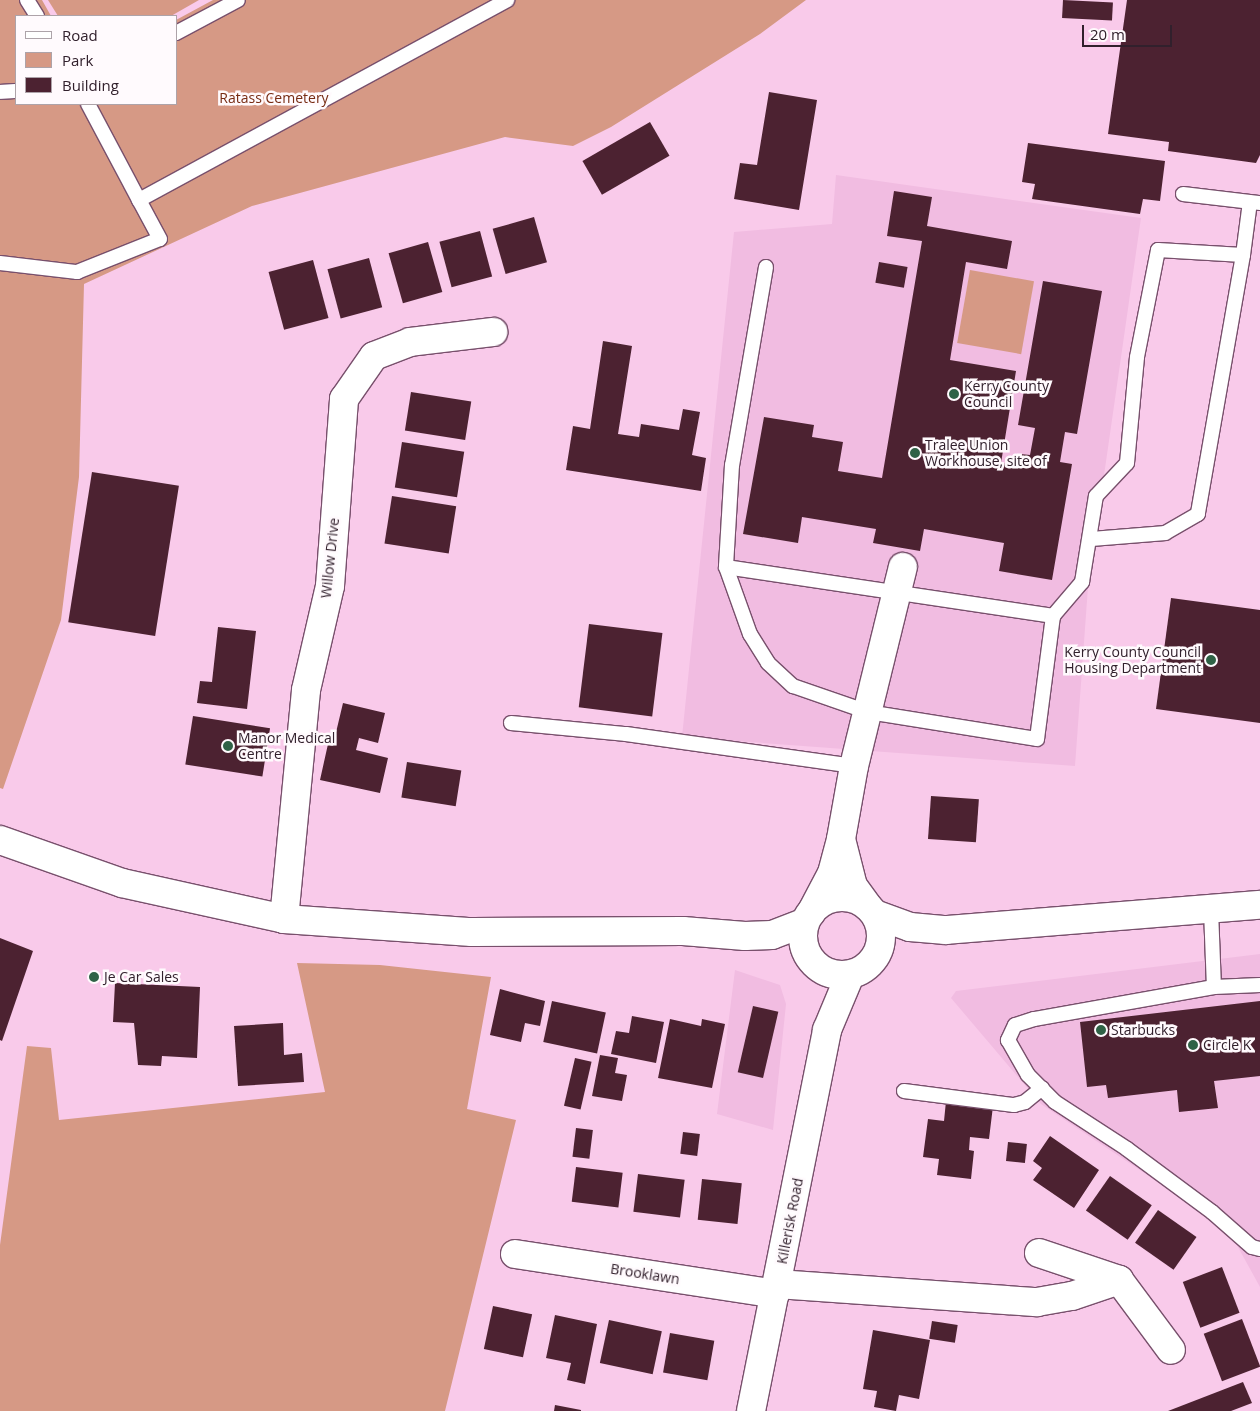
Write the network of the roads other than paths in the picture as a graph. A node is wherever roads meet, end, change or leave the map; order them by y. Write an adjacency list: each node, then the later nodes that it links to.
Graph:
1 (27, 0): 4 (lane)
2 (238, 0): 5 (lane)
3 (507, 0): 10 (lane)
4 (36, 15)
5 (178, 32)
6 (15, 91): 7 (lane)
7 (0, 92)
8 (89, 105): 10 (lane)
9 (1183, 194): 11 (lane)
10 (139, 200): 13 (lane)
11 (1255, 202): 12 (lane)
12 (1244, 256): 16 (lane); 16 (lane)
13 (0, 263)
14 (766, 267): 17 (lane)
15 (493, 332): 30 (main road, Willow Drive)
16 (1092, 539): 20 (lane)
17 (726, 567): 19 (lane); 21 (lane)
18 (903, 567): 19 (main road)
19 (897, 593): 20 (lane); 21 (main road)
20 (1054, 616): 21 (lane)
21 (868, 712): 23 (main road)
22 (511, 723): 23 (lane)
23 (854, 766): 24 (main road)
24 (841, 839): 28 (main road); 29 (main road)
25 (0, 840): 30 (main road)
26 (1260, 905): 27 (main road)
27 (1211, 910): 31 (main road); 37 (lane)
28 (872, 911): 29 (main road); 31 (main road); 33 (main road)
29 (807, 918): 32 (main road); 34 (main road)
30 (284, 919): 32 (main road)
31 (946, 930): 33 (main road)
32 (745, 936): 34 (main road)
33 (877, 954): 35 (main road)
34 (814, 962): 35 (main road); 38 (main road, Killerisk Road)
35 (850, 975): 38 (main road, Killerisk Road)
36 (1260, 985): 37 (lane)
37 (1214, 987): 39 (lane)
38 (827, 1030): 45 (main road, Killerisk Road)
39 (1042, 1088): 40 (lane); 41 (lane)
40 (904, 1091)
41 (1260, 1249)
42 (1039, 1253): 44 (main road)
43 (515, 1254): 45 (main road, Brooklawn)
44 (1119, 1280): 45 (main road, Brooklawn); 46 (main road)
45 (776, 1289): 47 (main road, Killerisk Road)
46 (1171, 1350)
47 (751, 1411)

